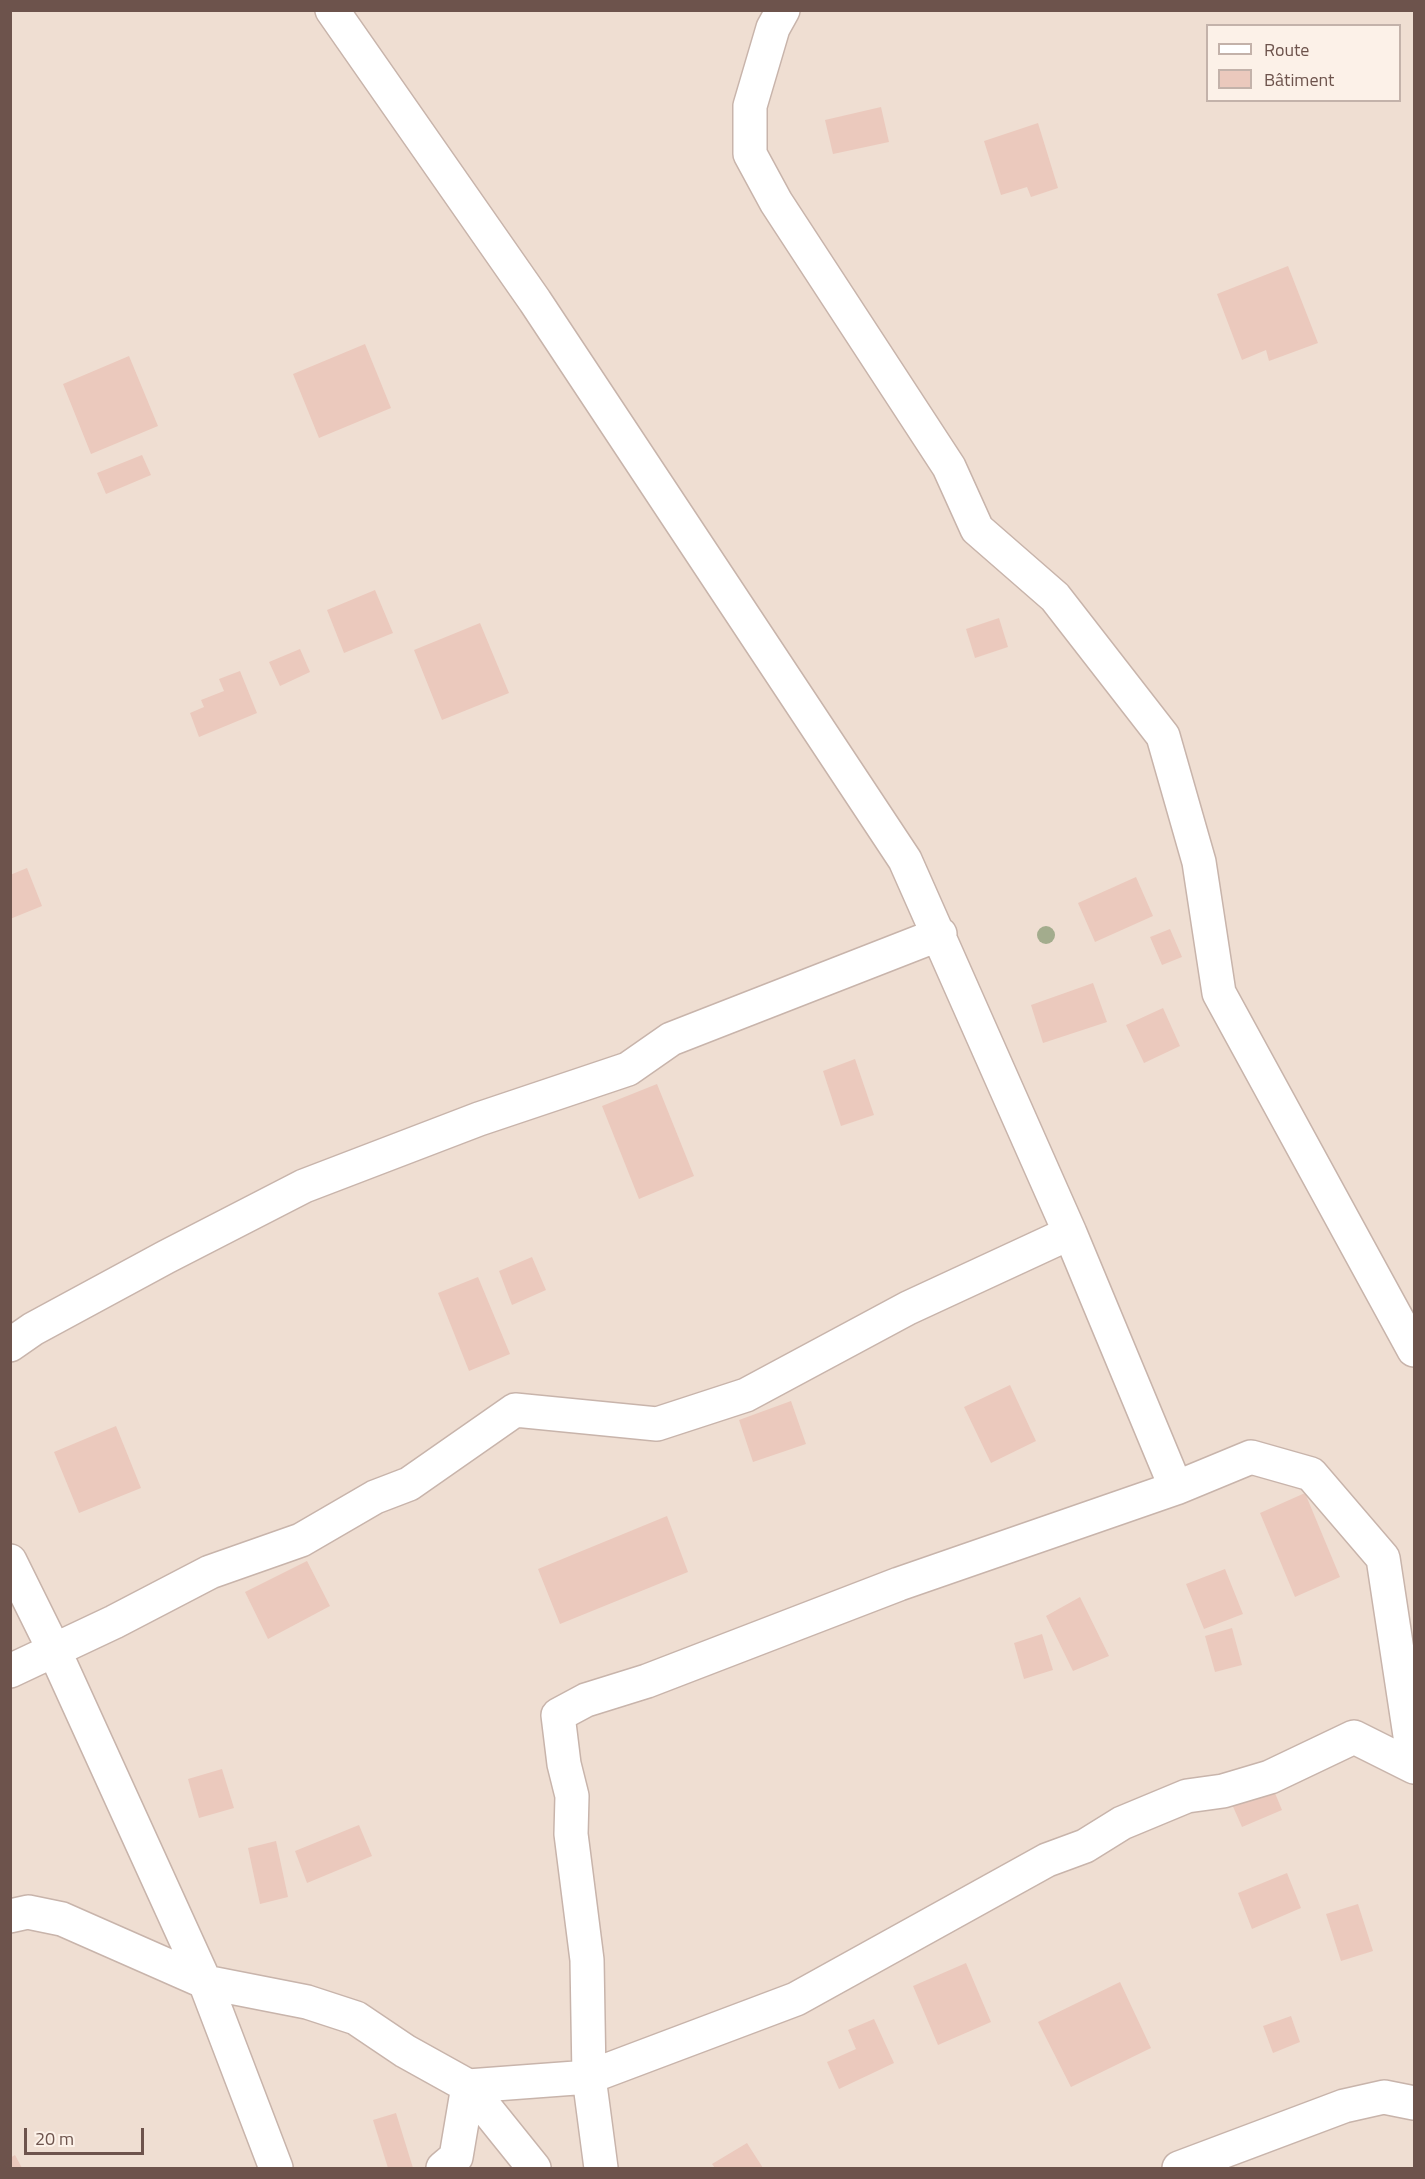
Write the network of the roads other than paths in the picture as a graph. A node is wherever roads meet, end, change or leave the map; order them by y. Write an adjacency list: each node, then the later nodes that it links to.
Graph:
1 (333, 10): 3 (street)
2 (783, 10): 6 (street)
3 (940, 934): 4 (street); 5 (street)
4 (1070, 1233): 7 (street); 9 (street)
5 (10, 1345)
6 (1414, 1350)
7 (1176, 1488): 11 (street); 15 (street)
8 (10, 1561): 9 (street)
9 (54, 1650): 10 (street); 14 (street)
10 (10, 1671)
11 (1414, 1762)
12 (1414, 1767): 15 (street)
13 (10, 1916): 14 (street)
14 (205, 1982): 16 (street); 18 (street)
15 (589, 2077): 16 (street); 21 (street)
16 (468, 2086): 19 (street); 20 (street)
17 (1414, 2103): 22 (street)
18 (276, 2169)
19 (443, 2169)
20 (534, 2169)
21 (601, 2169)
22 (1179, 2169)

